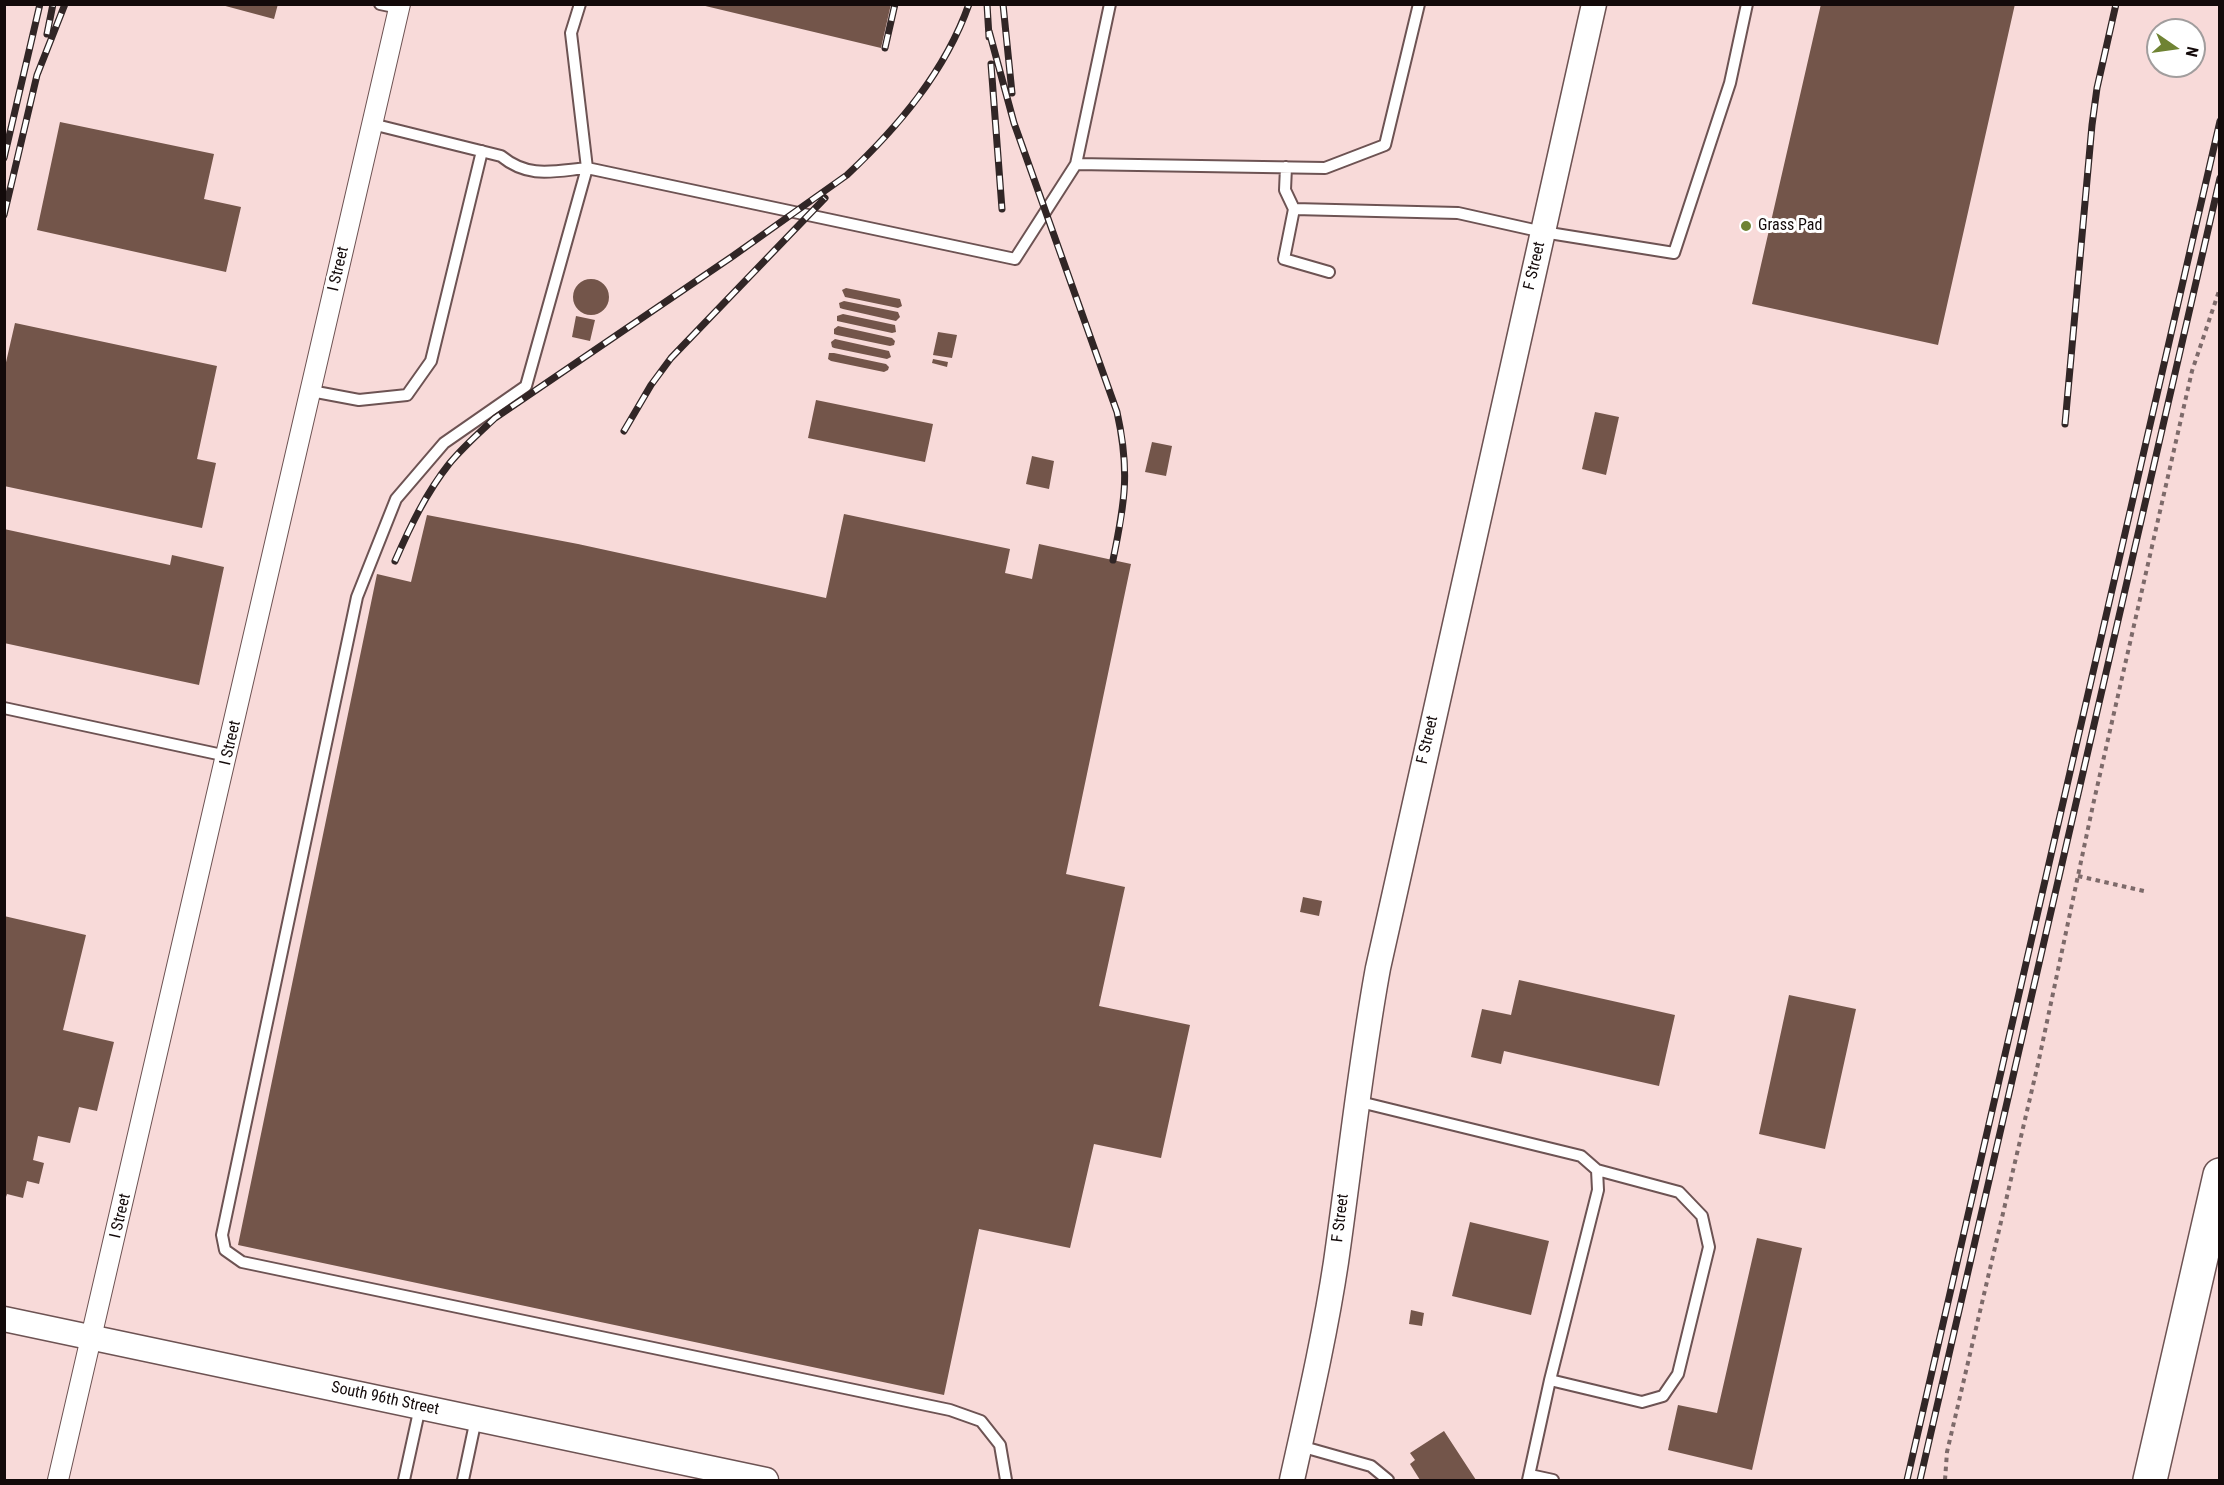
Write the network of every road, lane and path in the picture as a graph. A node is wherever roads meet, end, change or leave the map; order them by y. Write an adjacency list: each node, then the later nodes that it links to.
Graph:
1 (571, 4): 8 (lane)
2 (580, 4): 8 (lane)
3 (1110, 4): 11 (lane)
4 (1419, 4): 12 (lane)
5 (1594, 4): 15 (street, F Street)
6 (1747, 4): 15 (lane)
7 (393, 6): 9 (street, I Street)
8 (571, 33): 13 (lane)
9 (372, 124): 10 (lane); 18 (street, I Street)
10 (482, 152): 13 (lane); 18 (lane)
11 (1076, 164): 12 (lane); 13 (lane)
12 (1286, 167): 14 (lane)
13 (587, 168): 37 (lane)
14 (1294, 209): 15 (lane); 16 (lane)
15 (1543, 232): 23 (street, F Street)
16 (1329, 272)
17 (2220, 288): 21 (path)
18 (311, 391): 20 (street, I Street)
19 (4, 708): 20 (lane)
20 (227, 756): 27 (street, I Street)
21 (2078, 876): 22 (path); 41 (path)
22 (2144, 891)
23 (1356, 1101): 24 (lane); 31 (street, F Street)
24 (1597, 1170): 28 (lane); 28 (lane)
25 (2220, 1175): 42 (highway)
26 (4, 1319): 27 (street, South 96th Street)
27 (93, 1337): 29 (street, South 96th Street); 33 (street, I Street)
28 (1551, 1380): 32 (lane)
29 (420, 1407): 30 (street, South 96th Street); 34 (lane)
30 (476, 1419): 35 (lane); 36 (street, South 96th Street)
31 (1299, 1446): 38 (street, F Street); 39 (lane)
32 (1529, 1478): 40 (lane)
33 (58, 1480)
34 (404, 1480)
35 (463, 1480)
36 (766, 1480)
37 (1006, 1480)
38 (1292, 1480)
39 (1388, 1480)
40 (1553, 1480)
41 (1945, 1480)
42 (2150, 1480)

